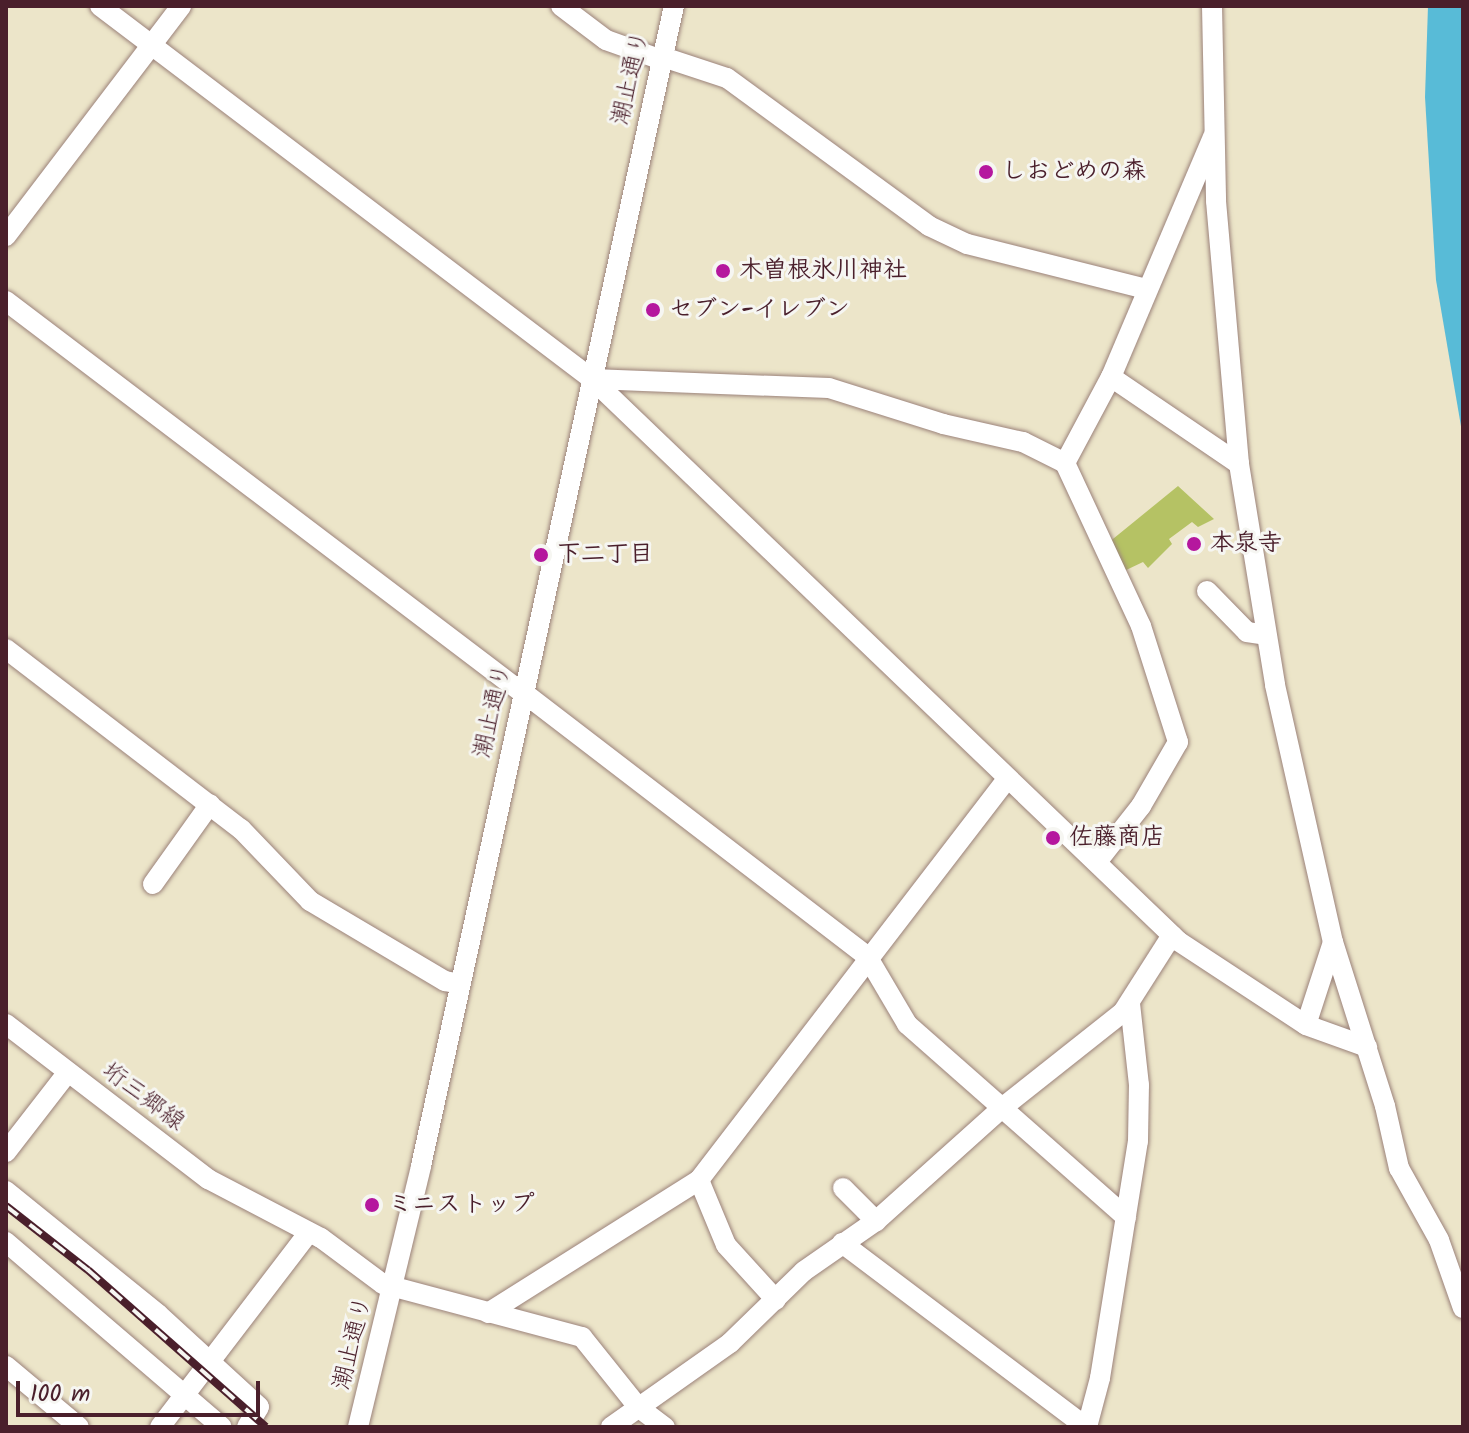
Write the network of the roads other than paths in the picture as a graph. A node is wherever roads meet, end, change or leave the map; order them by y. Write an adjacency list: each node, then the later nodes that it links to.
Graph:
1 (100, 6): 6 (street)
2 (181, 6): 6 (street)
3 (561, 6): 7 (street)
4 (674, 6): 7 (street, 潮止通り)
5 (1212, 6): 8 (street)
6 (151, 45): 9 (street); 13 (street)
7 (662, 58): 10 (street); 13 (street, 潮止通り)
8 (1214, 134): 10 (street); 15 (street)
9 (6, 236)
10 (1146, 289): 12 (street)
11 (6, 301): 19 (street)
12 (1111, 377): 14 (street); 15 (street)
13 (592, 379): 14 (street); 19 (street, 潮止通り); 20 (street)
14 (1065, 463): 22 (street)
15 (1239, 464): 17 (street)
16 (1207, 591): 17 (street)
17 (1266, 635): 25 (street)
18 (6, 649): 21 (street)
19 (524, 694): 26 (street); 27 (street, 潮止通り)
20 (1007, 779): 22 (street); 26 (street)
21 (210, 804): 23 (street); 27 (street)
22 (1097, 862): 24 (street)
23 (153, 884)
24 (1172, 935): 28 (street); 30 (street)
25 (1333, 942): 30 (street); 31 (street)
26 (867, 956): 33 (street); 35 (street)
27 (460, 984): 43 (street, 潮止通り)
28 (1130, 1004): 33 (street); 38 (street)
29 (6, 1024): 32 (street, 垳三郷線)
30 (1306, 1025): 31 (street)
31 (1367, 1047): 45 (street)
32 (68, 1072): 34 (street); 40 (street, 垳三郷線)
33 (1002, 1108): 38 (street); 39 (street)
34 (6, 1152)
35 (699, 1180): 44 (street); 46 (street)
36 (843, 1188): 39 (street)
37 (6, 1191): 47 (street)
38 (1126, 1217): 58 (street)
39 (876, 1221): 42 (street)
40 (309, 1232): 43 (street, 垳三郷線); 47 (street)
41 (6, 1242): 49 (street)
42 (842, 1243): 44 (street); 58 (street)
43 (394, 1288): 46 (street, 垳三郷線); 55 (street, 潮止通り)
44 (776, 1300): 50 (street)
45 (1463, 1308)
46 (488, 1313): 50 (street, 垳三郷線)
47 (210, 1363): 49 (street); 54 (street)
48 (6, 1366): 51 (street)
49 (184, 1392): 52 (street); 53 (street)
50 (638, 1407): 56 (street); 57 (street, 垳三郷線)
51 (79, 1427)
52 (160, 1427)
53 (222, 1427)
54 (247, 1427)
55 (358, 1427)
56 (611, 1427)
57 (665, 1427)
58 (1086, 1427)

